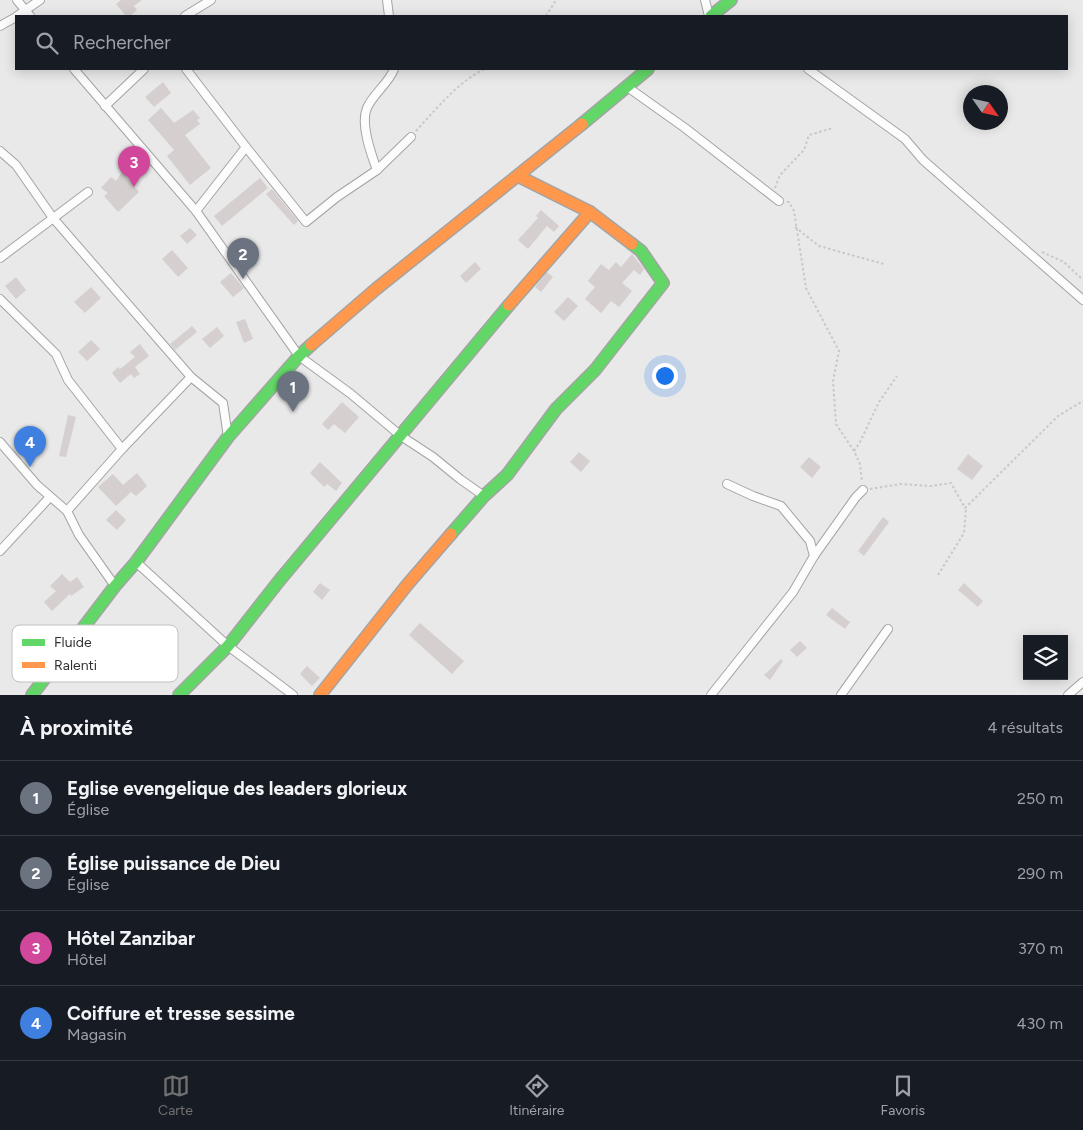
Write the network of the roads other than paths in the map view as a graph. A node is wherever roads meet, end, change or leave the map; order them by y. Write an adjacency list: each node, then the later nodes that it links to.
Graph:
1 (17, 0): 7 (street)
2 (40, 0): 7 (street)
3 (210, 0): 8 (street)
4 (387, 0): 9 (street)
5 (705, 0): 10 (street)
6 (731, 0): 10 (street)
7 (28, 14)
8 (187, 15)
9 (388, 15)
10 (714, 15)
11 (15, 17): 12 (street)
12 (0, 26)
13 (75, 70): 20 (street)
14 (143, 70): 20 (street)
15 (187, 70): 22 (street)
16 (393, 70): 24 (street)
17 (647, 70): 19 (street)
18 (809, 70): 33 (street)
19 (626, 86): 25 (street); 27 (street)
20 (105, 106): 28 (street)
21 (411, 137): 24 (street)
22 (246, 147): 24 (street); 28 (street)
23 (0, 151): 30 (street)
24 (377, 170)
25 (518, 176): 29 (street); 34 (street)
26 (88, 192): 30 (street)
27 (779, 201)
28 (196, 211): 34 (street)
29 (590, 212): 36 (street); 42 (street)
30 (53, 218): 31 (street); 35 (street)
31 (0, 258)
32 (0, 299): 39 (street)
33 (1083, 300)
34 (299, 356): 36 (street); 37 (street)
35 (191, 377): 37 (street); 39 (street)
36 (401, 436): 42 (street); 51 (street)
37 (228, 437): 47 (street)
38 (0, 442): 43 (street)
39 (122, 449): 44 (street)
40 (727, 484): 46 (street)
41 (863, 490): 46 (street)
42 (484, 496): 57 (street)
43 (50, 497): 44 (street); 45 (street)
44 (67, 511): 48 (street)
45 (0, 551)
46 (814, 556): 58 (street)
47 (136, 562): 48 (street); 51 (street)
48 (115, 586): 49 (street)
49 (85, 625)
50 (888, 629): 59 (street)
51 (228, 646): 55 (street); 56 (street)
52 (42, 682): 54 (street)
53 (1083, 682): 60 (street)
54 (32, 695)
55 (179, 695)
56 (293, 695)
57 (320, 695)
58 (711, 695)
59 (841, 695)
60 (1068, 695)

